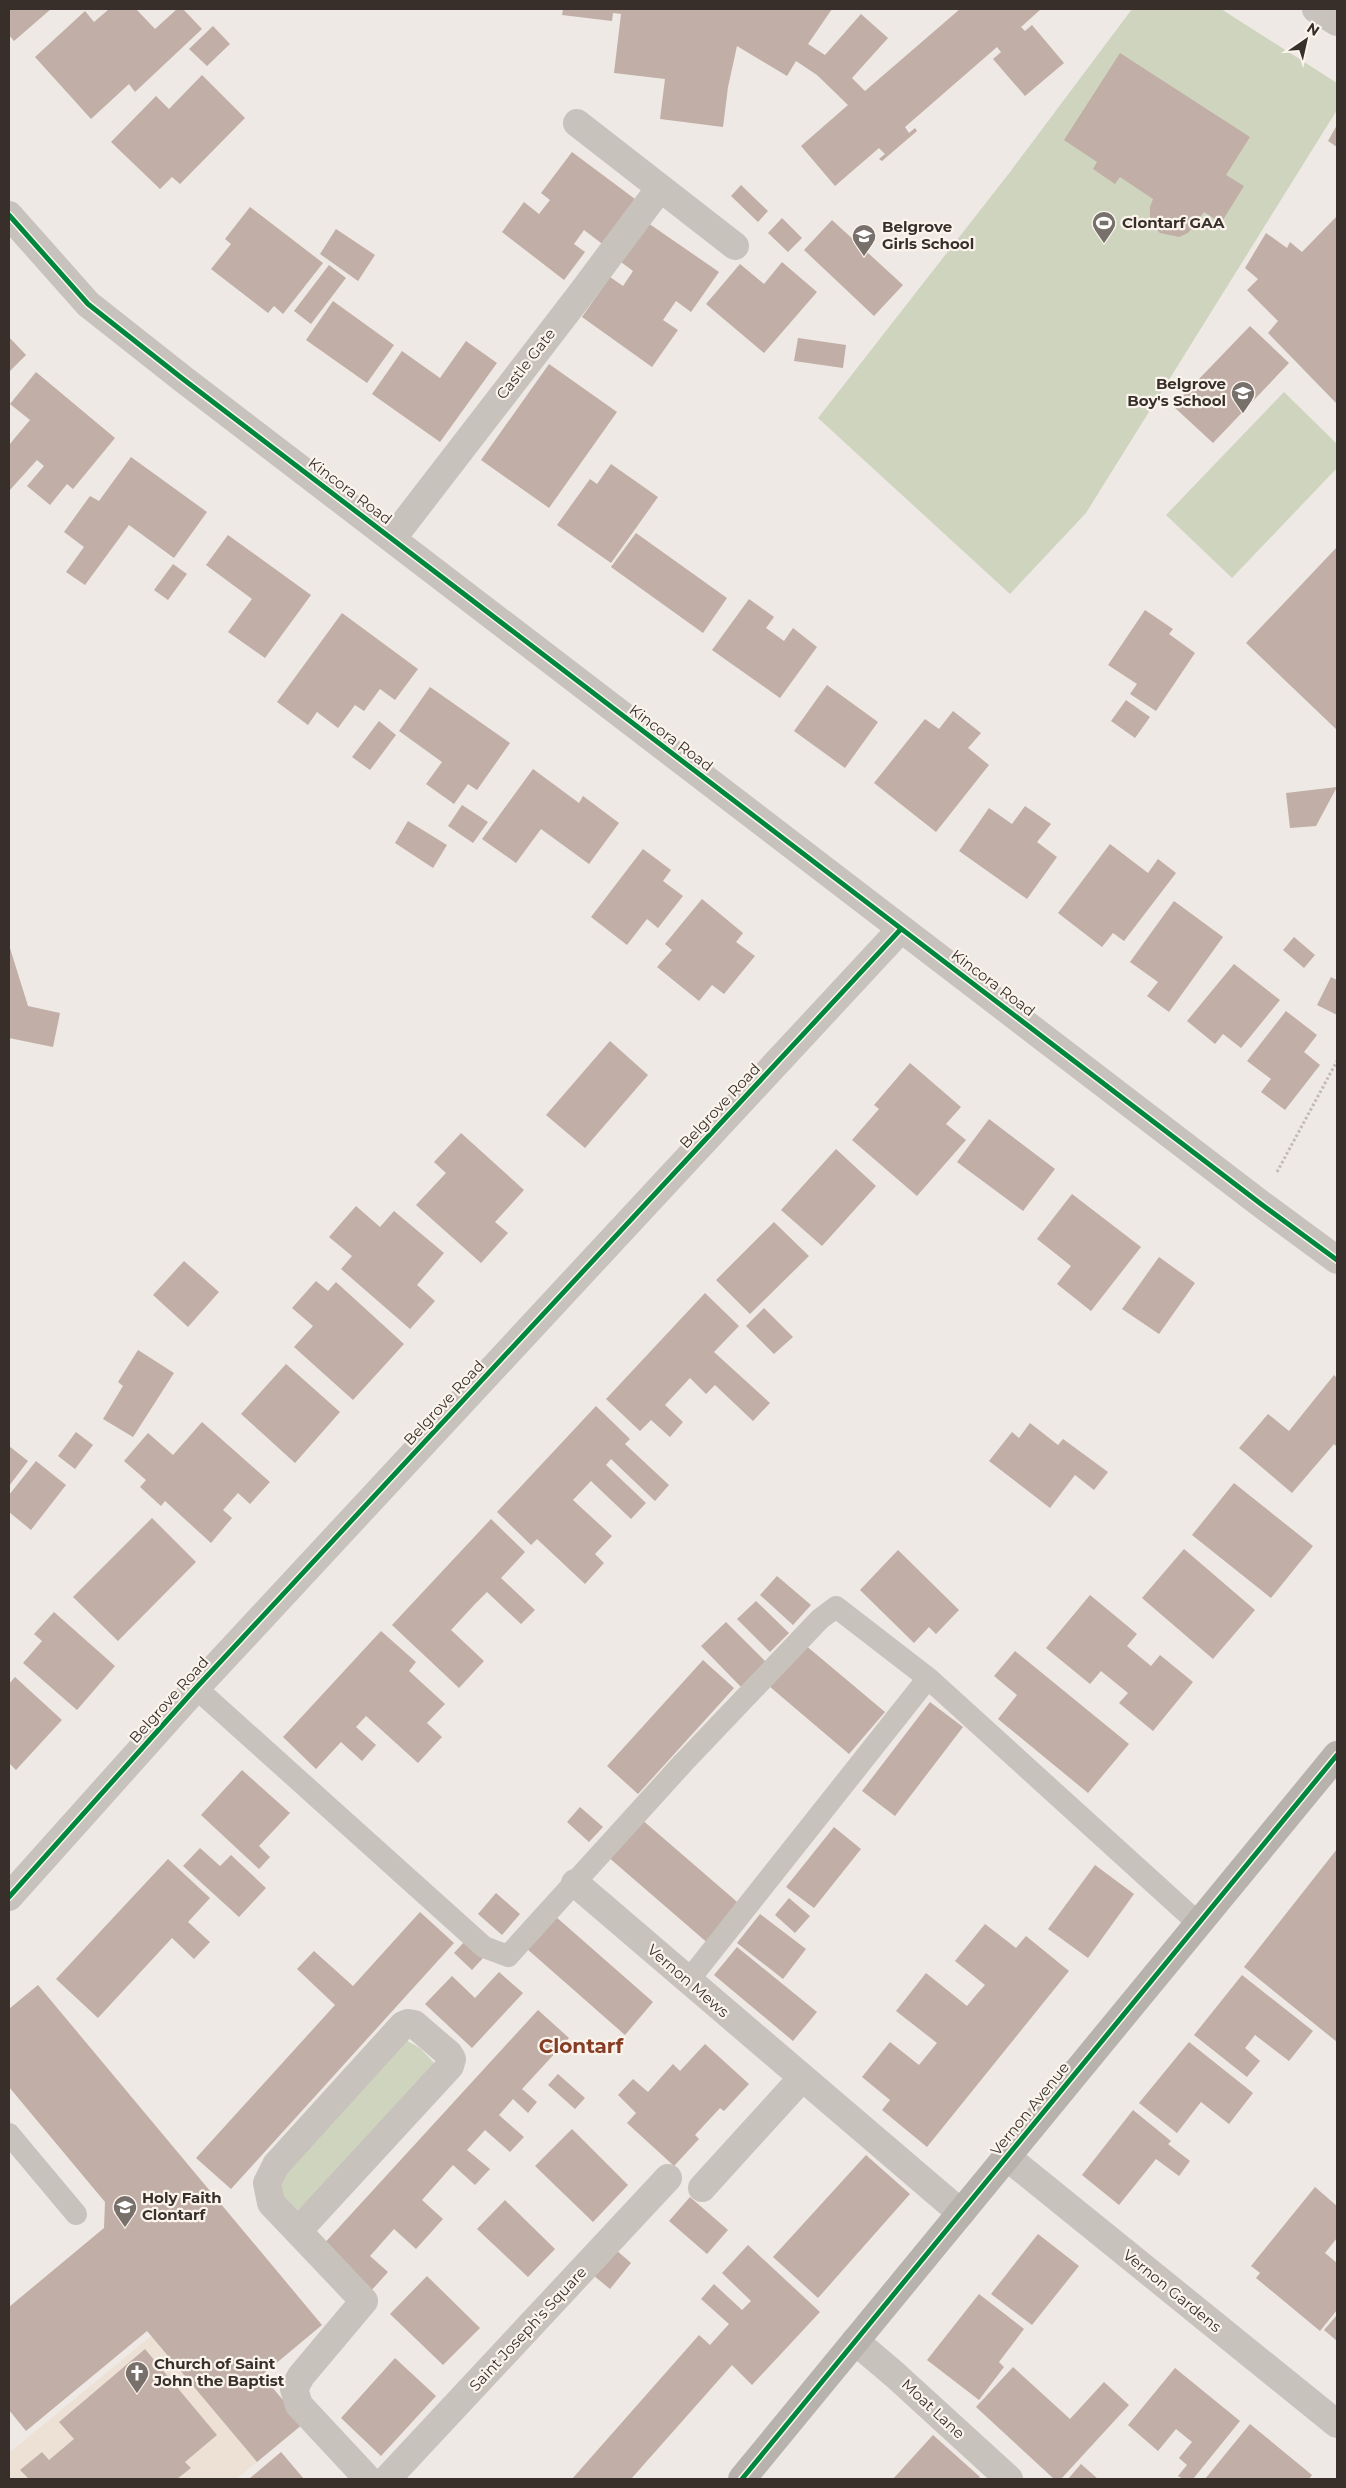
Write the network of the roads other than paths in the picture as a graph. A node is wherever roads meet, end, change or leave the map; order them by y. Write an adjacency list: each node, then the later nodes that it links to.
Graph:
1 (1316, 9): 2 (street)
2 (1337, 22)
3 (577, 123): 4 (street)
4 (660, 188): 6 (street); 7 (street, Castle Gate)
5 (9, 215): 7 (street, Kincora Road)
6 (735, 246)
7 (392, 538): 8 (street, Kincora Road)
8 (901, 930): 9 (street, Kincora Road); 11 (street, Belgrove Road)
9 (1337, 1260)
10 (928, 1678): 13 (lane); 15 (lane); 16 (lane)
11 (196, 1688): 13 (lane); 14 (street, Belgrove Road)
12 (1337, 1755): 15 (main road, Vernon Avenue)
13 (574, 1883): 16 (street, Vernon Mews)
14 (9, 1897)
15 (1199, 1924): 19 (main road, Vernon Avenue)
16 (688, 1981): 17 (street, Vernon Mews)
17 (802, 2078): 21 (street); 22 (street, Vernon Mews)
18 (9, 2134): 23 (lane)
19 (1007, 2157): 22 (main road, Vernon Avenue); 26 (street, Vernon Gardens)
20 (668, 2178): 28 (street, Saint Joseph's Square)
21 (702, 2188)
22 (960, 2213): 25 (main road, Vernon Avenue)
23 (76, 2214)
24 (298, 2231): 24 (street); 27 (street)
25 (855, 2342): 29 (main road, Vernon Avenue); 30 (street, Moat Lane)
26 (1337, 2424)
27 (368, 2479)
28 (387, 2479)
29 (742, 2479)
30 (1009, 2479)

